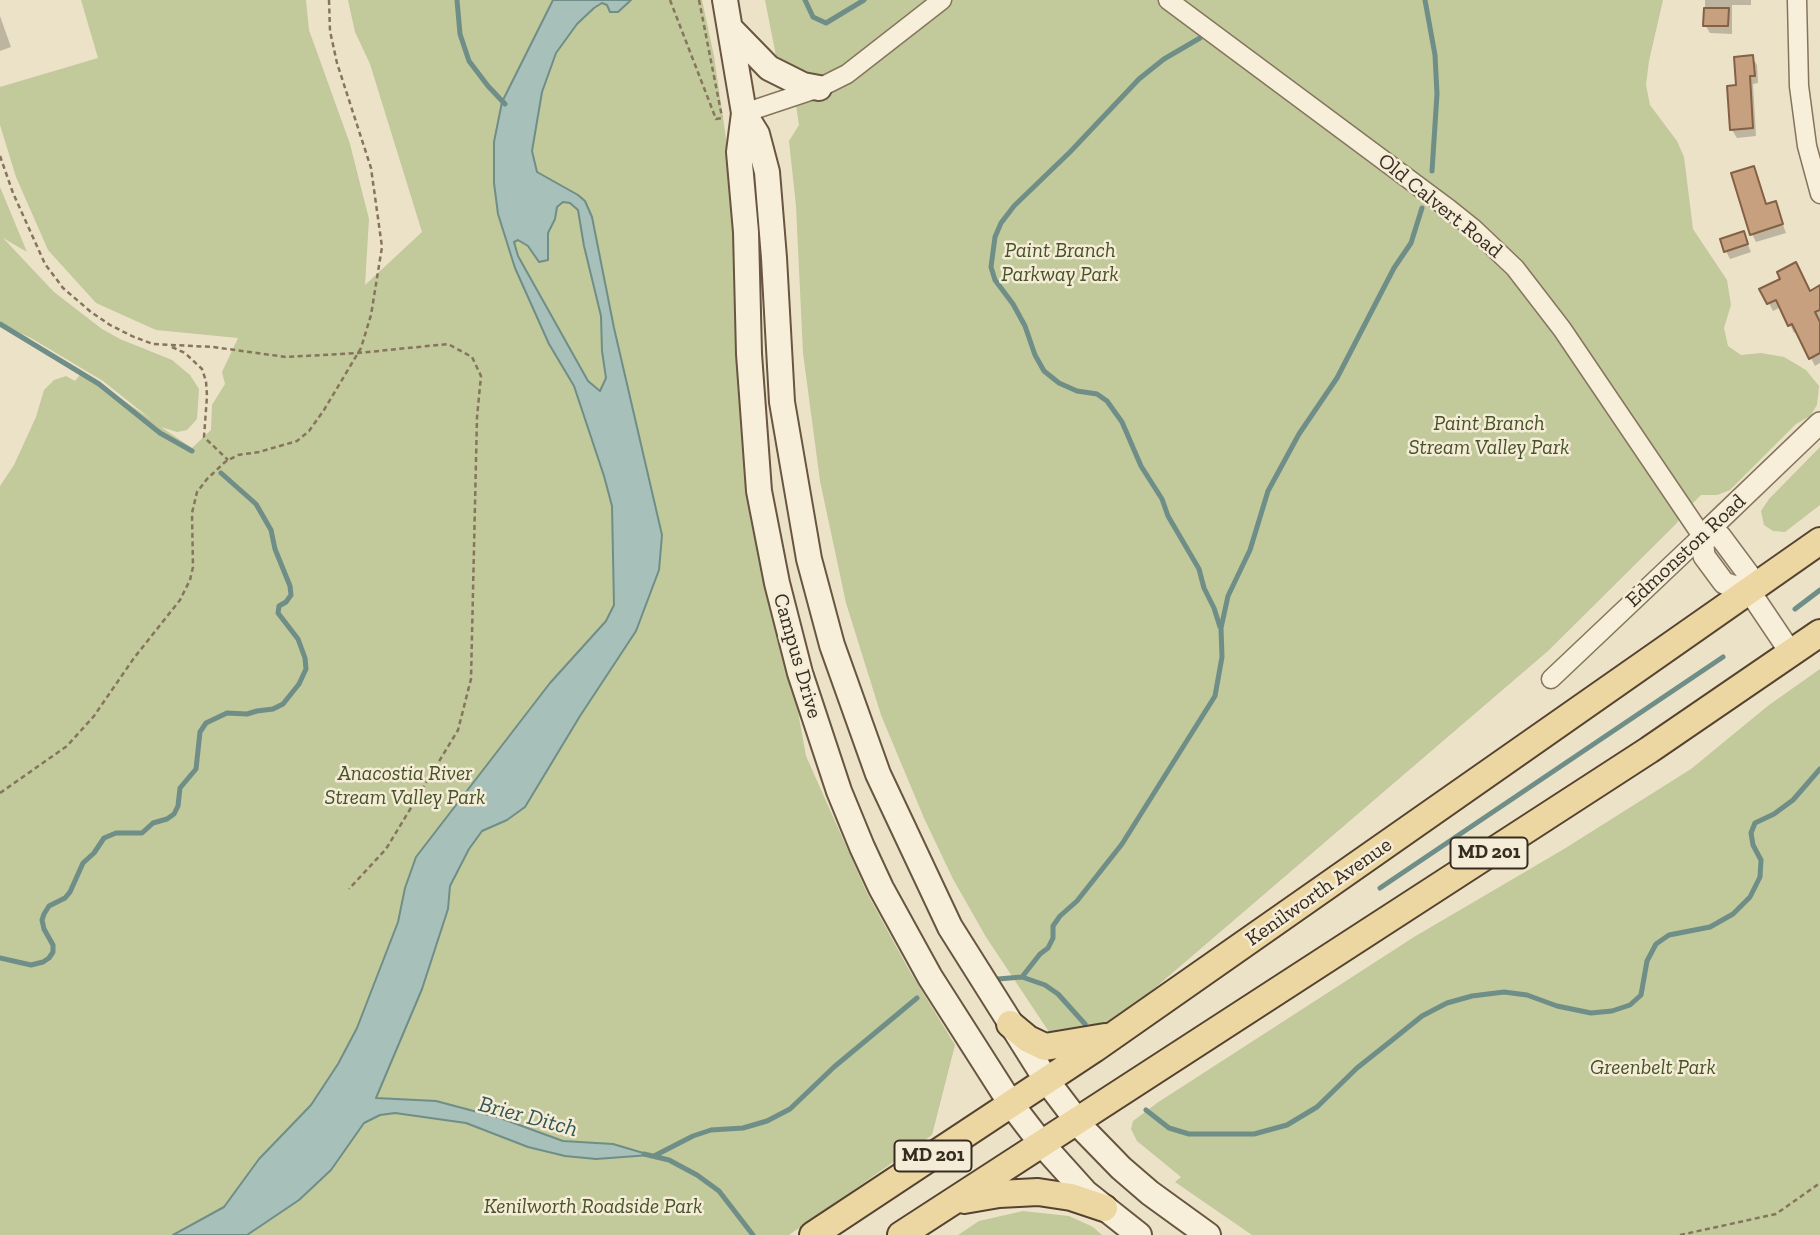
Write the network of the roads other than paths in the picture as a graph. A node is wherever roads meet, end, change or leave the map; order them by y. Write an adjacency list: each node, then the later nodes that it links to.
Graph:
1 (726, 0): 5 (main road, Campus Drive)
2 (942, 0): 6 (street)
3 (1168, 0): 10 (street, Old Calvert Road)
4 (1797, 0): 8 (street)
5 (731, 29): 6 (main road); 7 (main road, Campus Drive)
6 (819, 88): 7 (street)
7 (733, 116): 16 (main road, Campus Drive); 19 (main road, Campus Drive)
8 (1820, 194)
9 (1820, 423): 10 (street, Edmonston Road)
10 (1702, 537): 12 (street, Old Calvert Road); 15 (street, Edmonston Road)
11 (1820, 541): 12 (main road, Kenilworth Avenue / MD 201)
12 (1749, 592): 14 (street, Old Calvert Road); 17 (main road, Kenilworth Avenue / MD 201)
13 (1820, 633): 14 (main road, MD 201)
14 (1791, 653): 20 (main road, MD 201)
15 (1551, 679)
16 (1010, 1024): 17 (main road); 18 (main road, Campus Drive)
17 (1114, 1035): 18 (main road, Kenilworth Avenue / MD 201)
18 (1047, 1081): 19 (main road, Kenilworth Avenue / MD 201); 20 (main road, Campus Drive)
19 (1011, 1104): 21 (main road, Campus Drive); 24 (main road, Kenilworth Avenue / MD 201)
20 (1077, 1121): 21 (main road, MD 201); 27 (main road, Campus Drive)
21 (1041, 1143): 22 (main road, MD 201); 23 (main road, Campus Drive)
22 (952, 1202): 23 (main road); 25 (main road, MD 201)
23 (1104, 1208): 26 (main road, Campus Drive)
24 (813, 1235)
25 (901, 1235)
26 (1139, 1235)
27 (1208, 1235)

